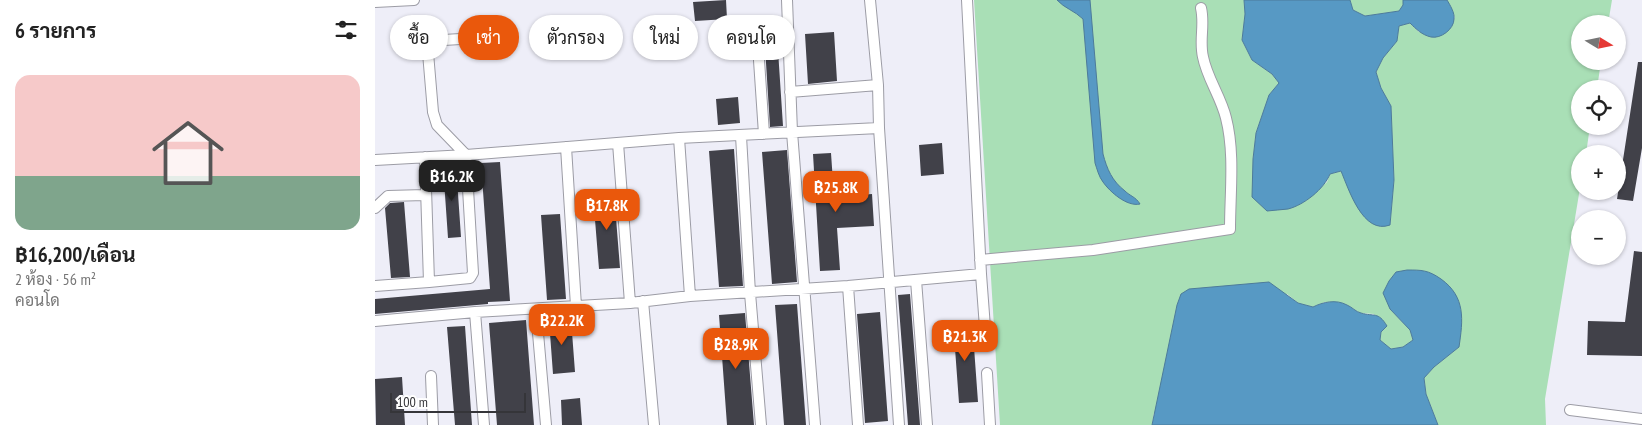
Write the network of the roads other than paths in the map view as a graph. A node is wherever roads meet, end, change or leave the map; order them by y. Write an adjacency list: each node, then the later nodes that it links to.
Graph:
1 (398, 0): 2 (street); 6 (street)
2 (414, 0)
3 (787, 0): 11 (street)
4 (870, 0): 10 (street)
5 (967, 0): 24 (street)
6 (375, 2)
7 (1201, 8): 24 (street)
8 (458, 39): 19 (street)
9 (759, 60): 14 (street)
10 (878, 85): 11 (street); 12 (street)
11 (790, 92): 13 (street)
12 (879, 128): 13 (street); 28 (street)
13 (792, 132): 14 (street); 31 (street)
14 (764, 134): 15 (street)
15 (741, 136): 16 (street); 32 (street)
16 (679, 138): 17 (street); 33 (street)
17 (618, 142): 18 (street); 35 (street)
18 (566, 147): 19 (street); 36 (street)
19 (466, 155): 20 (street); 27 (street)
20 (425, 158): 21 (street); 22 (street)
21 (375, 160)
22 (425, 194): 23 (street); 27 (street)
23 (375, 208)
24 (980, 260): 25 (street)
25 (981, 274): 26 (street); 40 (street)
26 (916, 280): 28 (street); 53 (street)
27 (429, 282): 29 (street)
28 (890, 282): 30 (street); 52 (street)
29 (375, 286)
30 (847, 286): 31 (street); 51 (street)
31 (804, 289): 32 (street); 50 (street)
32 (751, 293): 33 (street); 49 (street)
33 (690, 296): 34 (street)
34 (643, 301): 35 (street); 48 (street)
35 (630, 303): 36 (street)
36 (576, 306): 37 (street)
37 (475, 312): 38 (street); 46 (street)
38 (375, 321)
39 (538, 333): 47 (street)
40 (986, 341)
41 (987, 373): 54 (street)
42 (431, 376): 45 (street)
43 (1570, 410): 44 (street)
44 (1642, 419)
45 (433, 425)
46 (484, 425)
47 (546, 425)
48 (654, 425)
49 (761, 425)
50 (815, 425)
51 (857, 425)
52 (899, 425)
53 (927, 425)
54 (990, 425)

